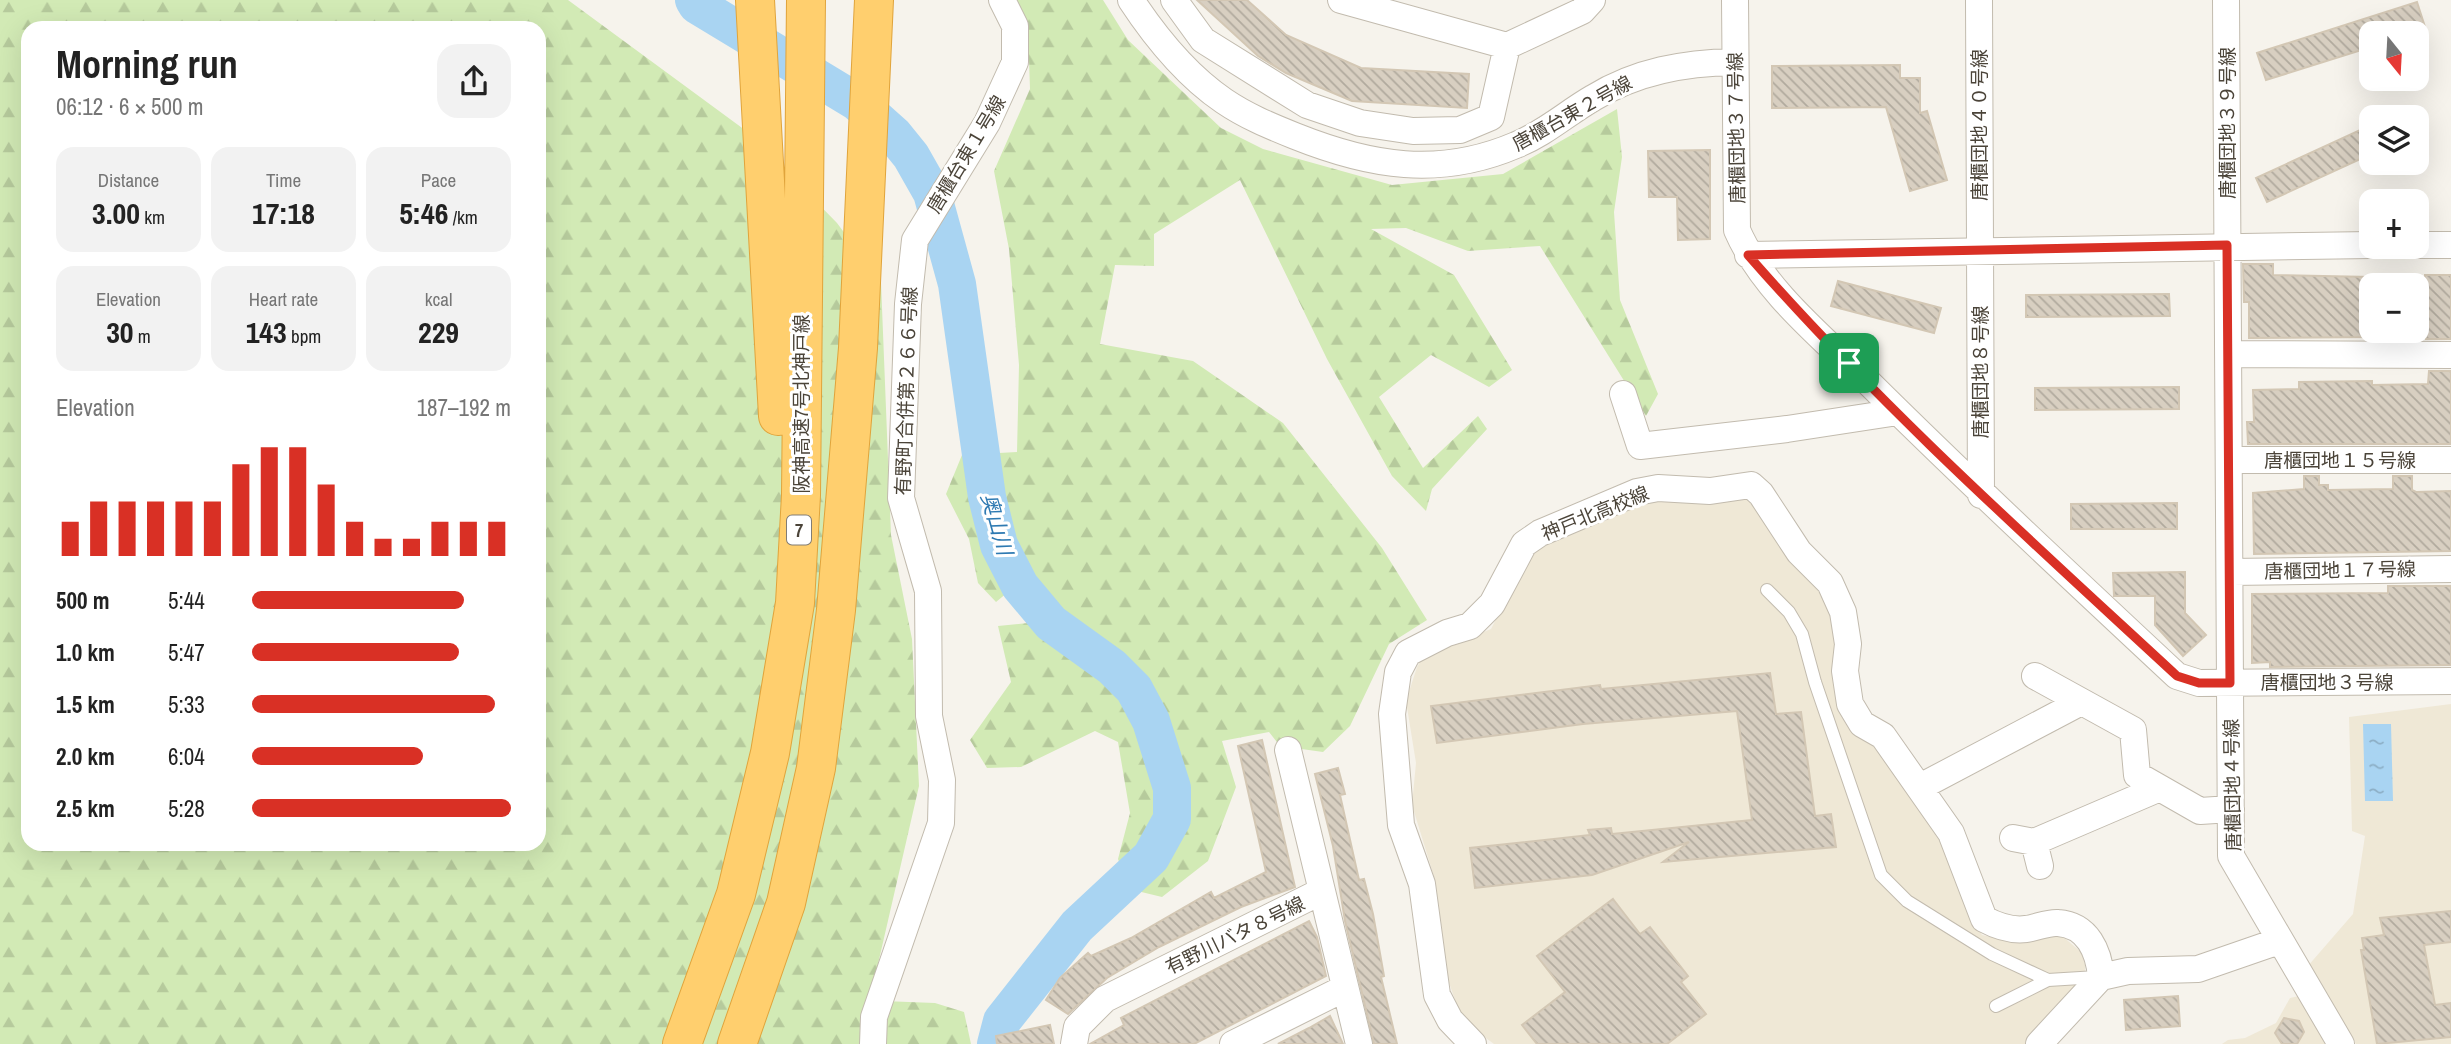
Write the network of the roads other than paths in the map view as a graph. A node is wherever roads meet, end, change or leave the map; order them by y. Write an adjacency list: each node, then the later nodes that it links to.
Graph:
1 (755, 0): 30 (highway)
2 (806, 0): 30 (highway, 阪神高速7号北神戸線 / 7)
3 (874, 0): 23 (highway)
4 (888, 0): 23 (highway)
5 (1002, 0): 16 (street, 唐櫃台東１号線)
6 (1131, 0): 15 (street, 唐櫃台東２号線)
7 (1174, 0): 14 (street)
8 (1341, 0): 13 (street)
9 (1592, 0): 14 (street)
10 (1735, 0): 15 (street, 唐櫃団地３７号線)
11 (1979, 0): 21 (street, 唐櫃団地４０号線)
12 (2227, 0): 17 (street, 唐櫃団地３９号線)
13 (1416, 10): 14 (street)
14 (1507, 46)
15 (1735, 62): 22 (street, 唐櫃団地３７号線)
16 (921, 227): 52 (street, 有野町合併第２６６号線)
17 (2227, 245): 18 (street); 21 (street); 24 (street, 唐櫃団地４号線)
18 (2359, 245)
19 (2429, 245): 20 (street)
20 (2451, 245)
21 (1980, 249): 22 (street); 31 (street, 唐櫃団地８号線)
22 (1748, 255): 27 (street, 唐櫃団地３号線)
23 (862, 258): 51 (highway)
24 (2228, 354): 25 (street); 28 (street, 唐櫃団地４号線)
25 (2451, 355)
26 (1623, 394): 27 (street)
27 (1898, 412): 31 (street, 唐櫃団地３号線)
28 (2229, 460): 29 (street, 唐櫃団地１５号線); 33 (street, 唐櫃団地４号線)
29 (2451, 460)
30 (801, 495): 50 (highway, 阪神高速7号北神戸線 / 7)
31 (1981, 495): 37 (street, 唐櫃団地３号線)
32 (2451, 569): 33 (street, 唐櫃団地１７号線)
33 (2230, 572): 37 (street, 唐櫃団地４号線)
34 (1767, 590): 47 (lane)
35 (2035, 676): 38 (street)
36 (2451, 681): 37 (street, 唐櫃団地３号線)
37 (2230, 683): 42 (street, 唐櫃団地４号線)
38 (2081, 702): 40 (street); 41 (street)
39 (1288, 750): 44 (street, 有野川バタ８号線)
40 (1920, 787): 46 (street, 神戸北高校線); 56 (street, 神戸北高校線)
41 (2160, 788): 42 (street); 43 (street)
42 (2231, 809): 45 (street, 唐櫃団地４号線)
43 (2029, 849)
44 (1322, 891): 48 (street); 53 (street, 有野川バタ８号線)
45 (2279, 941): 46 (street); 58 (street, 唐櫃団地４号線)
46 (2101, 977): 47 (lane); 57 (street)
47 (2048, 980): 49 (lane)
48 (1345, 988): 54 (street); 55 (street)
49 (1996, 1006)
50 (682, 1044)
51 (737, 1044)
52 (873, 1044)
53 (1074, 1044)
54 (1233, 1044)
55 (1359, 1044)
56 (1473, 1044)
57 (2039, 1044)
58 (2341, 1044)

